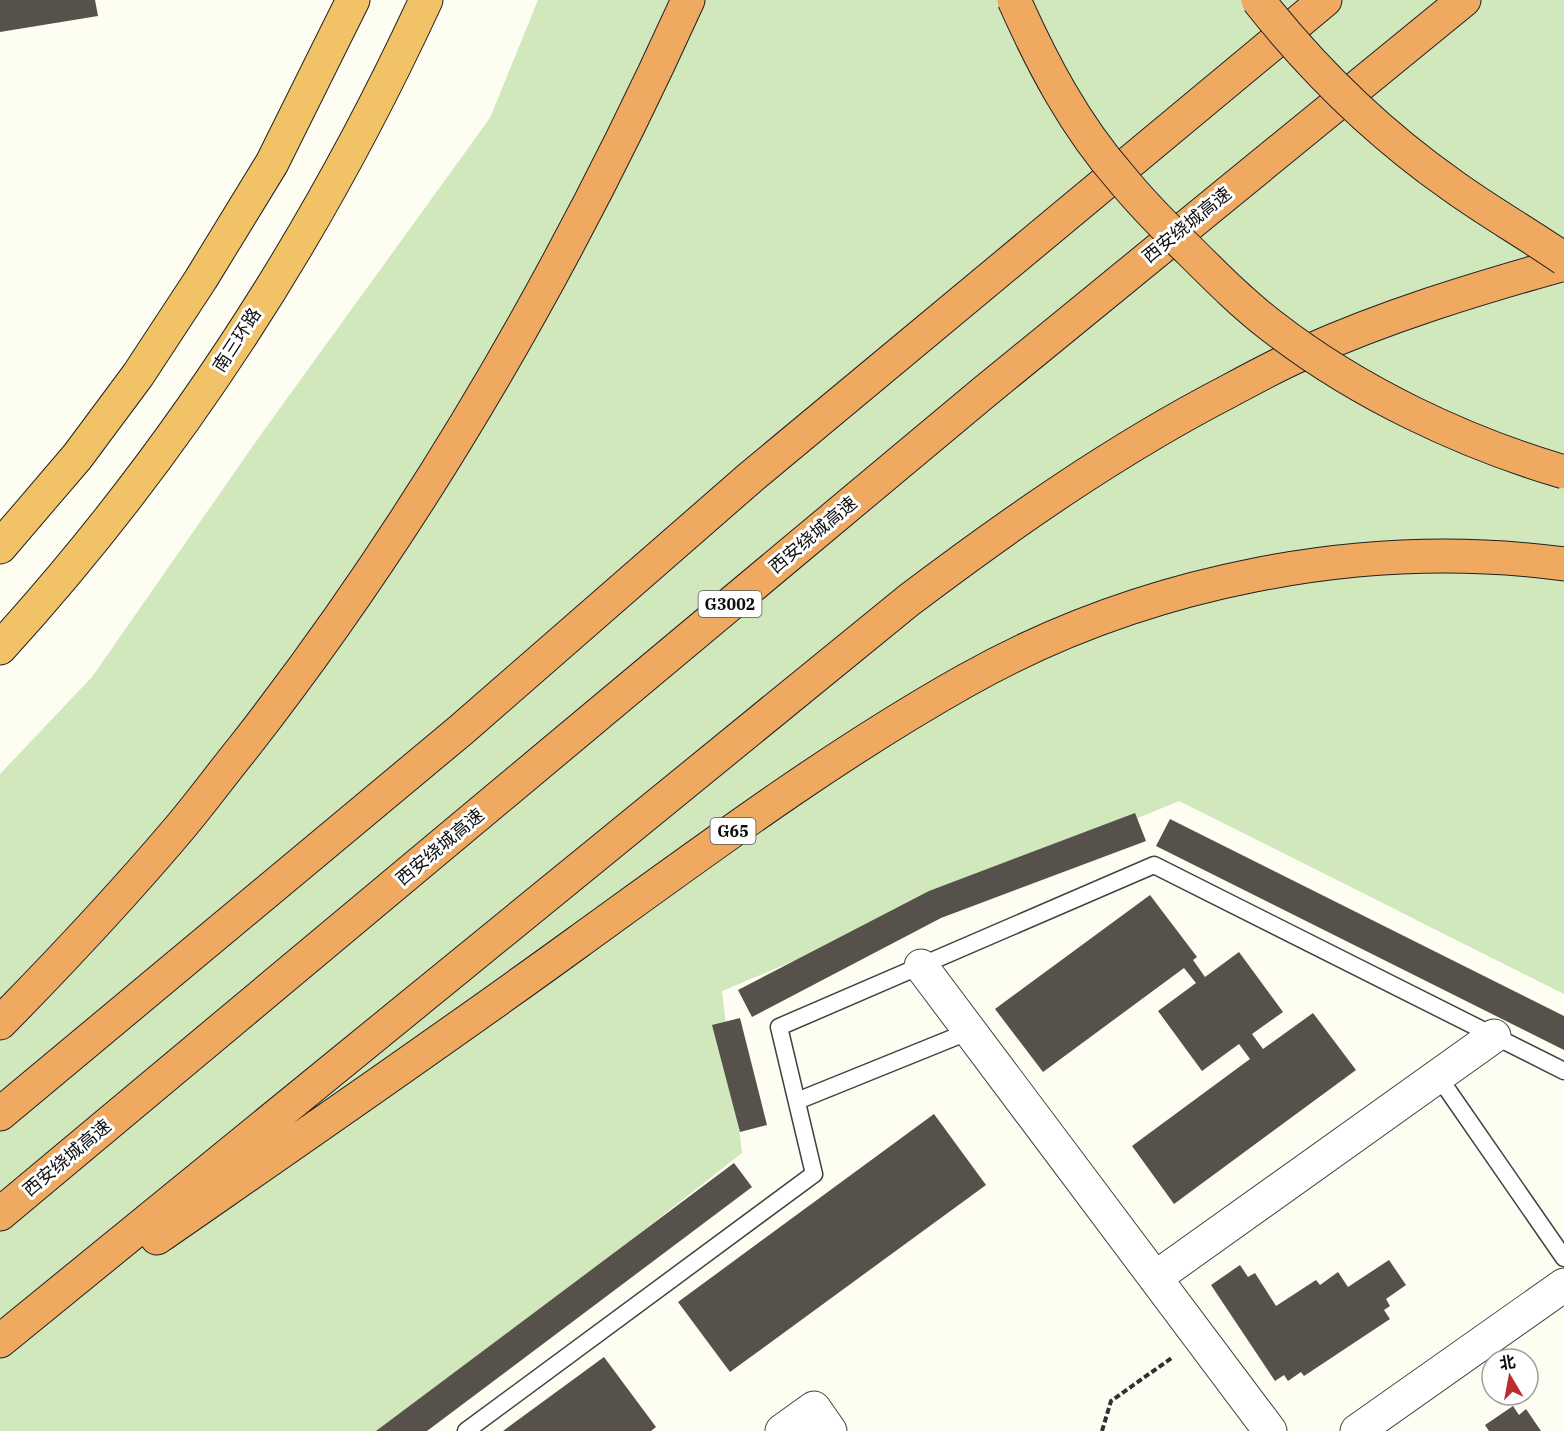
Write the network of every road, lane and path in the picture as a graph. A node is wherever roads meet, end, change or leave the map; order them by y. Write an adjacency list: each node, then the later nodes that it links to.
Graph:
1 (353, 0): 11 (highway)
2 (426, 0): 13 (highway, 南三环路)
3 (688, 0): 15 (highway)
4 (1014, 0): 10 (highway, bridge)
5 (1258, 0): 8 (highway, bridge)
6 (1325, 0): 21 (highway)
7 (1464, 0): 22 (highway, 西安绕城高速 / G3002)
8 (1564, 259)
9 (1564, 264): 27 (highway)
10 (1564, 472)
11 (0, 547)
12 (1564, 564): 28 (highway, G65)
13 (0, 648)
14 (921, 966): 16 (street); 17 (lane); 20 (lane)
15 (0, 1023)
16 (970, 1031): 20 (lane); 24 (street)
17 (1494, 1036): 18 (lane); 19 (street)
18 (1564, 1071)
19 (1438, 1076): 23 (lane); 24 (street)
20 (797, 1101): 29 (lane)
21 (0, 1114)
22 (0, 1214)
23 (1564, 1258)
24 (1155, 1278): 26 (street)
25 (1564, 1285): 34 (street)
26 (1200, 1338): 32 (path); 33 (street)
27 (0, 1341)
28 (0, 1347)
29 (466, 1431)
30 (782, 1431): 31 (street)
31 (830, 1431)
32 (1102, 1431)
33 (1270, 1431)
34 (1357, 1431)

